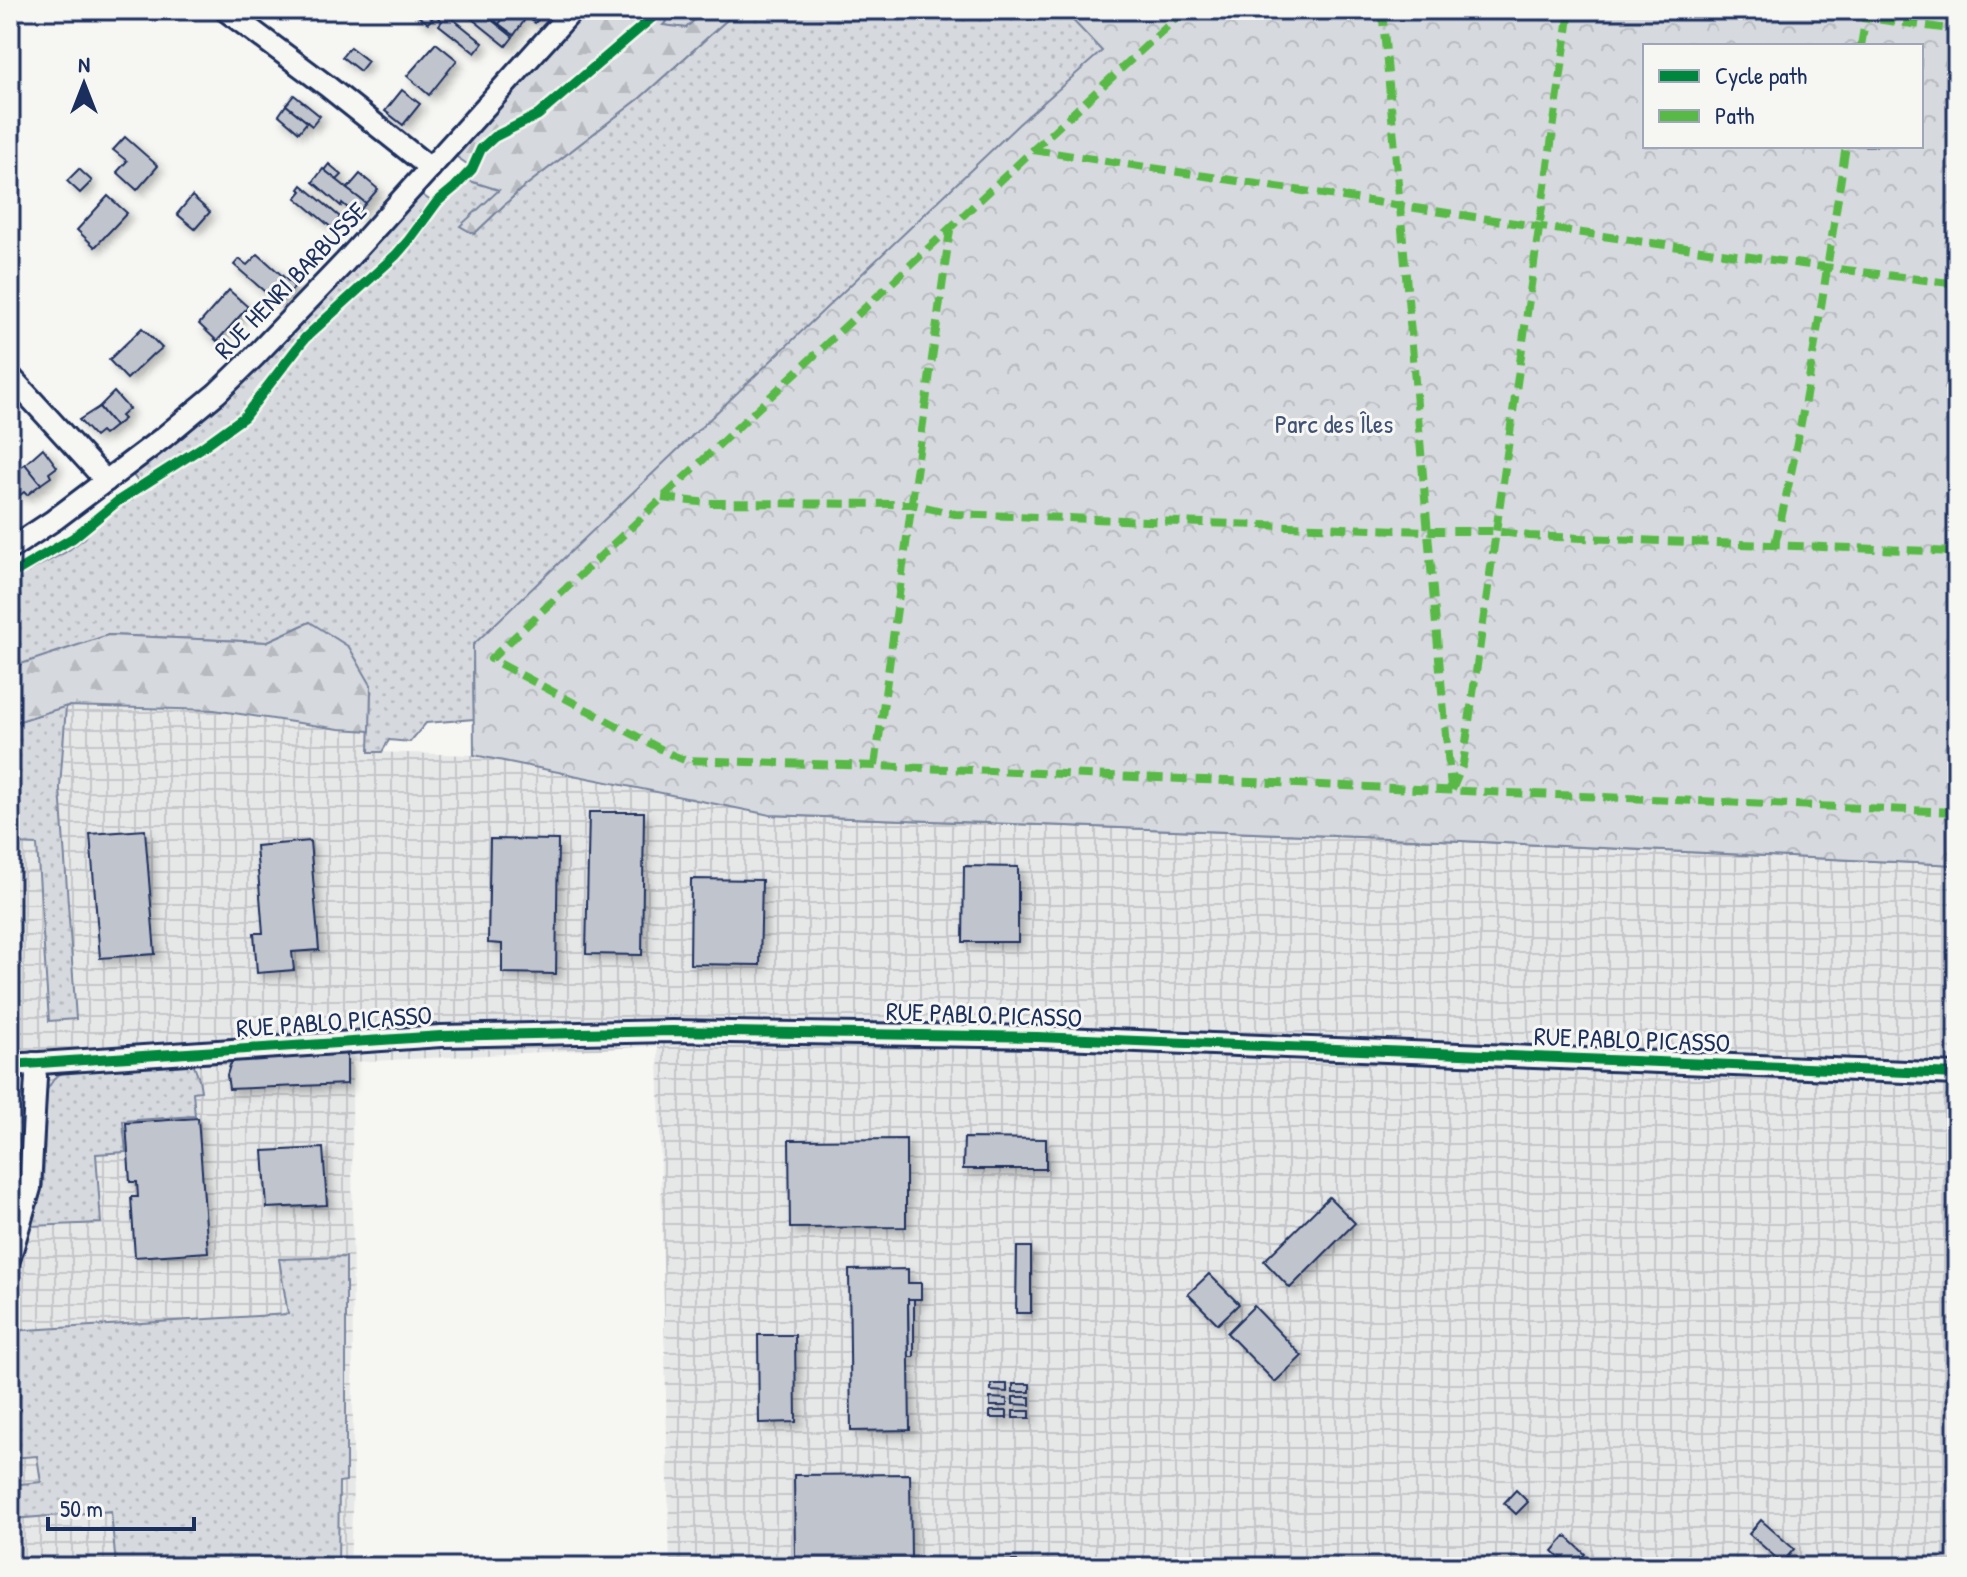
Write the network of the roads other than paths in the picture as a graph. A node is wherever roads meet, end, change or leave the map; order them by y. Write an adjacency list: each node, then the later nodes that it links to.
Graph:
1 (225, 10): 3 (street)
2 (573, 10): 3 (street, RUE HENRI BARBUSSE)
3 (430, 168): 5 (street, RUE HENRI BARBUSSE)
4 (10, 376): 5 (street)
5 (106, 481): 6 (street, RUE HENRI BARBUSSE)
6 (10, 549)
7 (34, 1063): 8 (street, RUE PABLO PICASSO); 9 (street, RUE PABLO PICASSO); 10 (street)
8 (10, 1065)
9 (1957, 1074)
10 (10, 1257)

